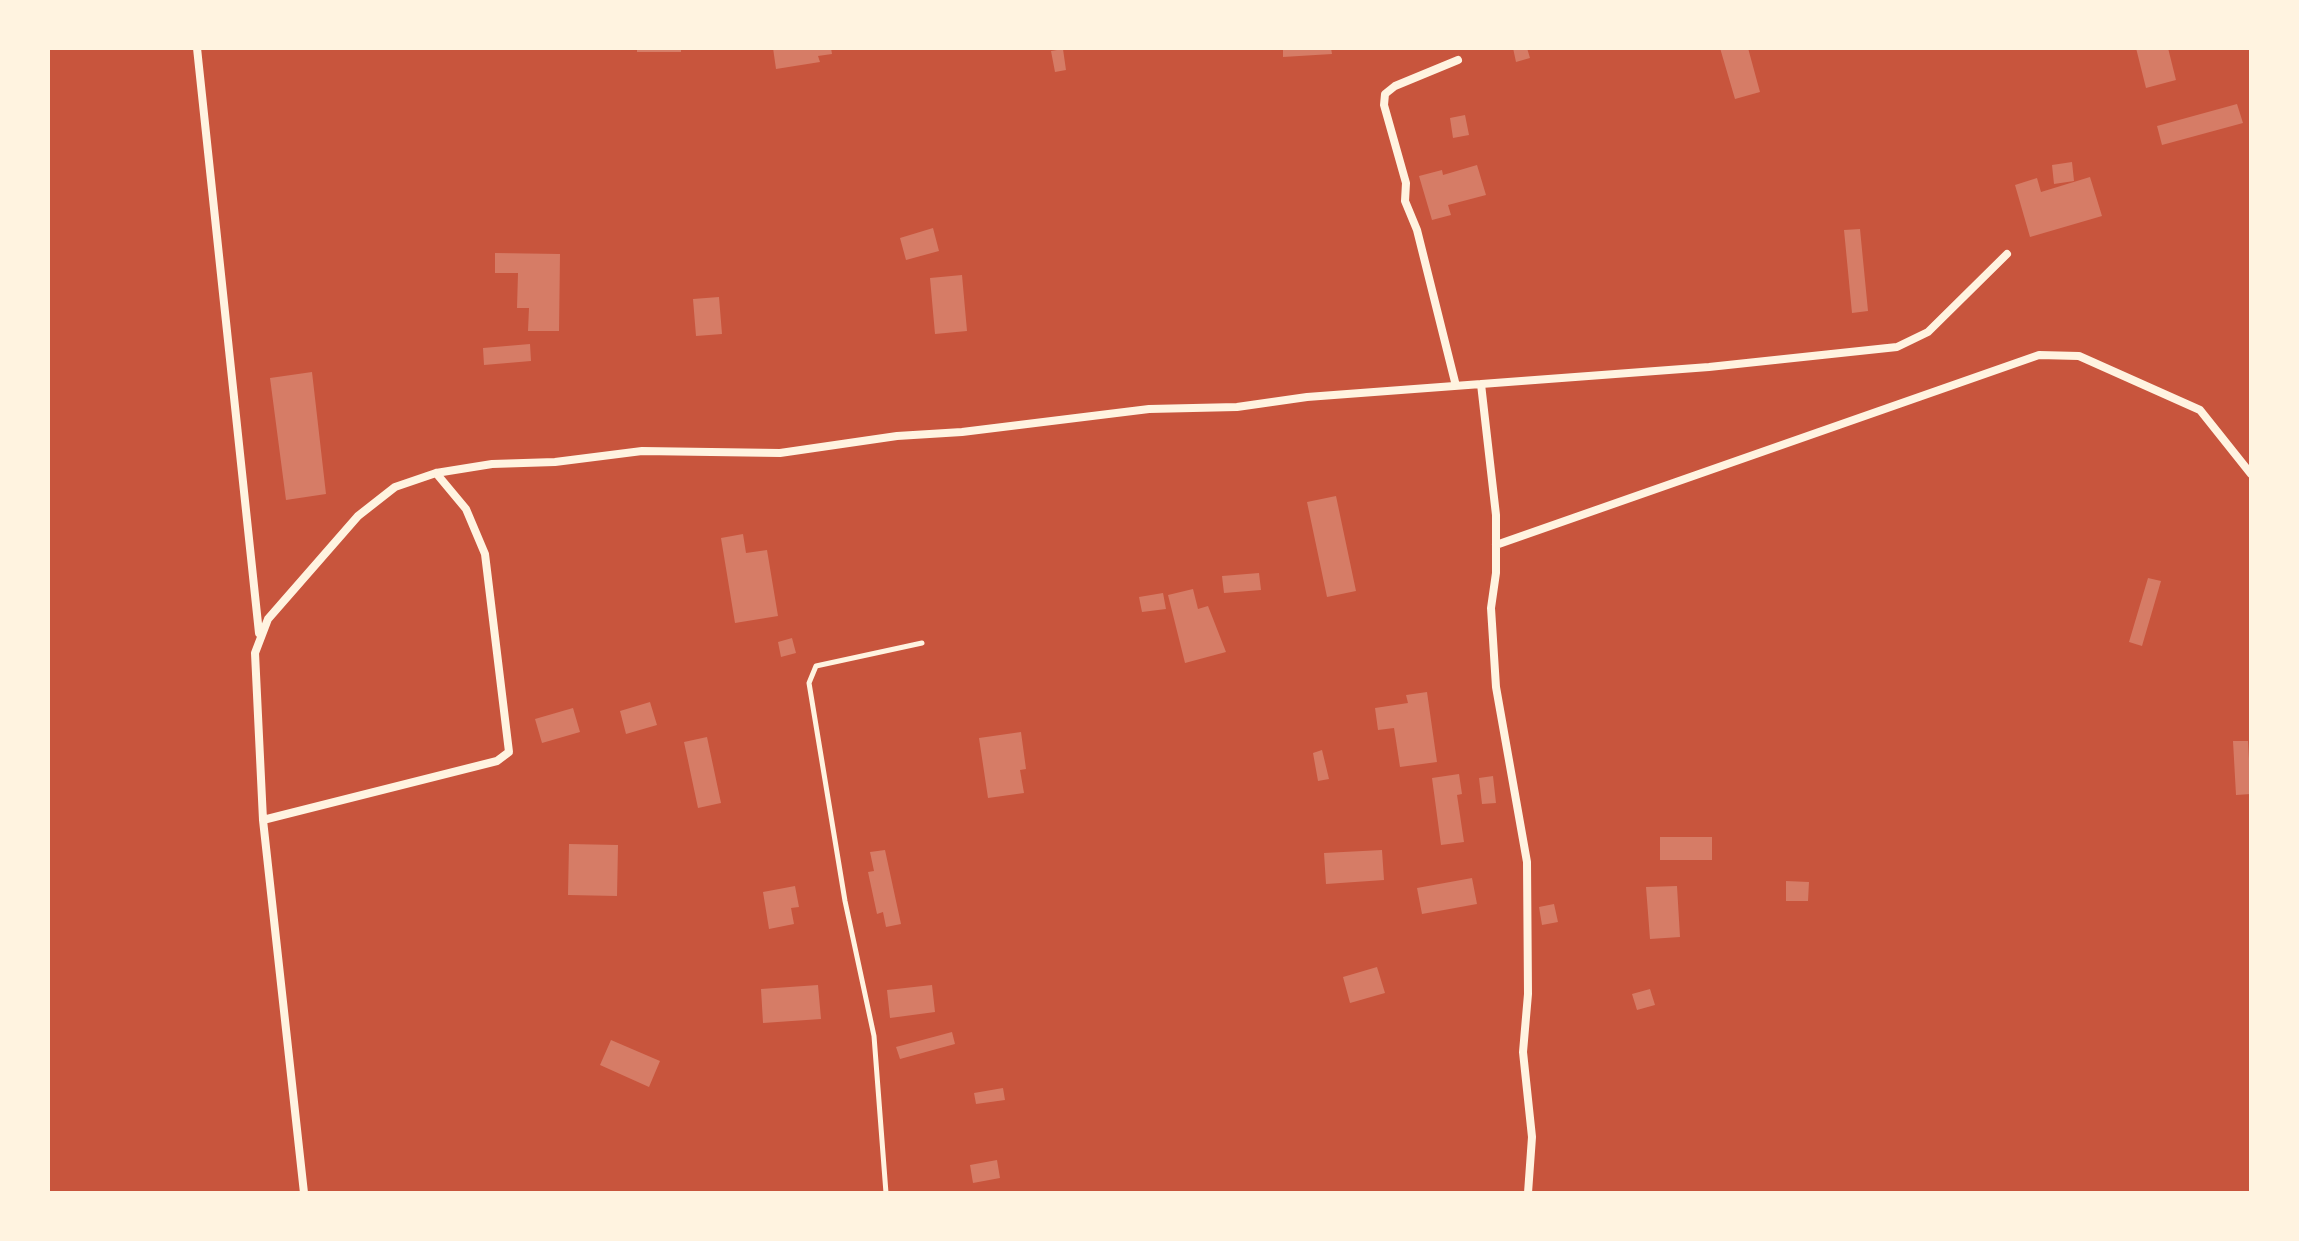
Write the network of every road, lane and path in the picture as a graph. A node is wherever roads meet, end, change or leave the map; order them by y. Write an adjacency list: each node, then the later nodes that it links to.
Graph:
1 (197, 48): 9 (street)
2 (1458, 60): 5 (street)
3 (2007, 254): 4 (street)
4 (1481, 384): 5 (street); 8 (street)
5 (1456, 386): 6 (street)
6 (436, 473): 9 (street); 11 (street)
7 (2251, 474): 8 (street)
8 (1496, 545): 14 (street)
9 (259, 634): 11 (street)
10 (922, 643): 13 (lane)
11 (263, 820): 12 (street)
12 (304, 1193)
13 (886, 1193)
14 (1528, 1193)

